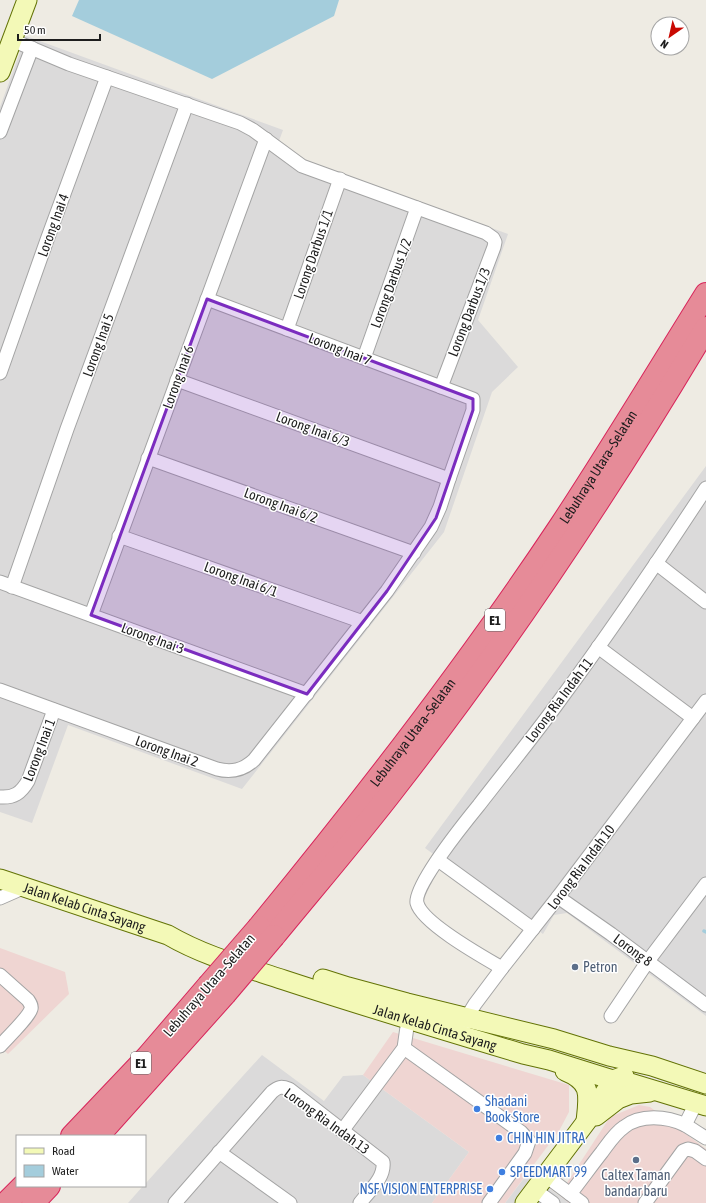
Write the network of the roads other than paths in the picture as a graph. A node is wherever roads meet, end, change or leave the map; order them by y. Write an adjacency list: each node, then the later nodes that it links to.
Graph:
1 (27, 0): 2 (main road)
2 (12, 40): 3 (street); 4 (main road)
3 (32, 48): 5 (street); 7 (street)
4 (0, 72)
5 (107, 77): 6 (street); 16 (street, Lorong Inai 4)
6 (187, 104): 8 (street); 26 (street, Lorong Inai 5)
7 (0, 132)
8 (266, 139): 9 (street); 12 (street, Lorong Inai 6)
9 (340, 179): 10 (street); 14 (street, Lorong Darbus 1/1)
10 (417, 208): 15 (street, Lorong Darbus 1/2); 18 (street, Lorong Darbus 1/3)
11 (706, 294): 44 (highway, Lebuhraya Utara–Selatan / E1)
12 (207, 299): 14 (street, Lorong Inai 7); 17 (street, Lorong Inai 6)
13 (706, 328): 44 (highway, Lebuhraya Utara–Selatan / E1)
14 (287, 329): 15 (street, Lorong Inai 7)
15 (364, 358): 18 (street, Lorong Inai 7)
16 (0, 373)
17 (177, 380): 20 (street, Lorong Inai 6); 21 (street, Lorong Inai 6/3)
18 (441, 387): 19 (street, Lorong Inai 7)
19 (473, 398): 21 (street, Lorong Inai 2)
20 (148, 458): 23 (street, Lorong Inai 6); 24 (street, Lorong Inai 6/2)
21 (449, 479): 24 (street, Lorong Inai 2)
22 (706, 488): 25 (street, Lorong Ria Indah 11)
23 (119, 536): 28 (street, Lorong Inai 6); 29 (street, Lorong Inai 6/1)
24 (414, 553): 29 (street, Lorong Inai 2)
25 (656, 563): 27 (street); 30 (street, Lorong Ria Indah 11)
26 (6, 584): 28 (street, Lorong Inai 3)
27 (706, 602)
28 (91, 615): 32 (street, Lorong Inai 3)
29 (363, 622): 32 (street, Lorong Inai 2)
30 (598, 647): 35 (street); 37 (street, Lorong Ria Indah 11)
31 (0, 690): 34 (street, Lorong Inai 2)
32 (307, 694): 34 (street, Lorong Inai 2)
33 (706, 701): 35 (street, Lorong Ria Indah 10)
34 (54, 710): 36 (street, Lorong Inai 1)
35 (693, 718): 41 (street, Lorong Ria Indah 10)
36 (0, 797)
37 (438, 860): 43 (street); 47 (street, Lorong Ria Indah 11)
38 (0, 879): 40 (main road, Jalan Kelab Cinta Sayang)
39 (706, 884): 46 (street)
40 (25, 887): 42 (street); 45 (main road, Jalan Kelab Cinta Sayang)
41 (558, 897): 43 (street, Lorong Ria Indah 10); 46 (street, Lorong 8)
42 (0, 898)
43 (533, 929): 47 (street, Lorong Ria Indah 10)
44 (266, 932): 49 (highway, Lebuhraya Utara–Selatan / E1, bridge)
45 (168, 935): 52 (main road, Jalan Kelab Cinta Sayang); 53 (main road, Jalan Kelab Cinta Sayang)
46 (648, 961): 50 (street, Lorong 8); 51 (street)
47 (502, 968): 52 (street, Lorong Ria Indah 10)
48 (0, 975): 55 (street)
49 (217, 990): 67 (highway, Lebuhraya Utara–Selatan / E1); 68 (highway, Lebuhraya Utara–Selatan / E1)
50 (706, 1005)
51 (610, 1016)
52 (467, 1017): 54 (street, Lorong Ria Indah 10); 57 (main road, Jalan Kelab Cinta Sayang)
53 (408, 1020): 54 (main road, Jalan Kelab Cinta Sayang); 56 (street)
54 (462, 1035): 58 (main road, Jalan Kelab Cinta Sayang)
55 (0, 1046)
56 (404, 1048): 66 (street); 81 (street)
57 (609, 1056): 59 (main road, Jalan Kelab Cinta Sayang); 60 (main road)
58 (549, 1060): 60 (main road, Jalan Kelab Cinta Sayang); 64 (main road)
59 (648, 1065): 60 (main road); 61 (main road, Jalan Kelab Cinta Sayang)
60 (613, 1080): 62 (main road, Jalan Kelab Cinta Sayang); 64 (main road)
61 (706, 1084)
62 (658, 1091): 63 (main road, Jalan Kelab Cinta Sayang); 64 (main road)
63 (701, 1104): 65 (street)
64 (586, 1122): 74 (main road)
65 (685, 1125): 69 (street); 75 (street)
66 (342, 1131): 70 (street, Lorong Ria Indah 13); 80 (street, Lorong Ria Indah 13)
67 (73, 1135)
68 (99, 1135)
69 (706, 1138)
70 (219, 1152): 78 (street, Lorong Ria Indah 13); 79 (street)
71 (706, 1159): 84 (street)
72 (22, 1187): 76 (highway)
73 (49, 1187): 77 (highway)
74 (535, 1190): 75 (street); 82 (street)
75 (570, 1194): 83 (street)
76 (6, 1203)
77 (33, 1203)
78 (175, 1203)
79 (290, 1203)
80 (360, 1203)
81 (489, 1203)
82 (553, 1203)
83 (582, 1203)
84 (645, 1203)

